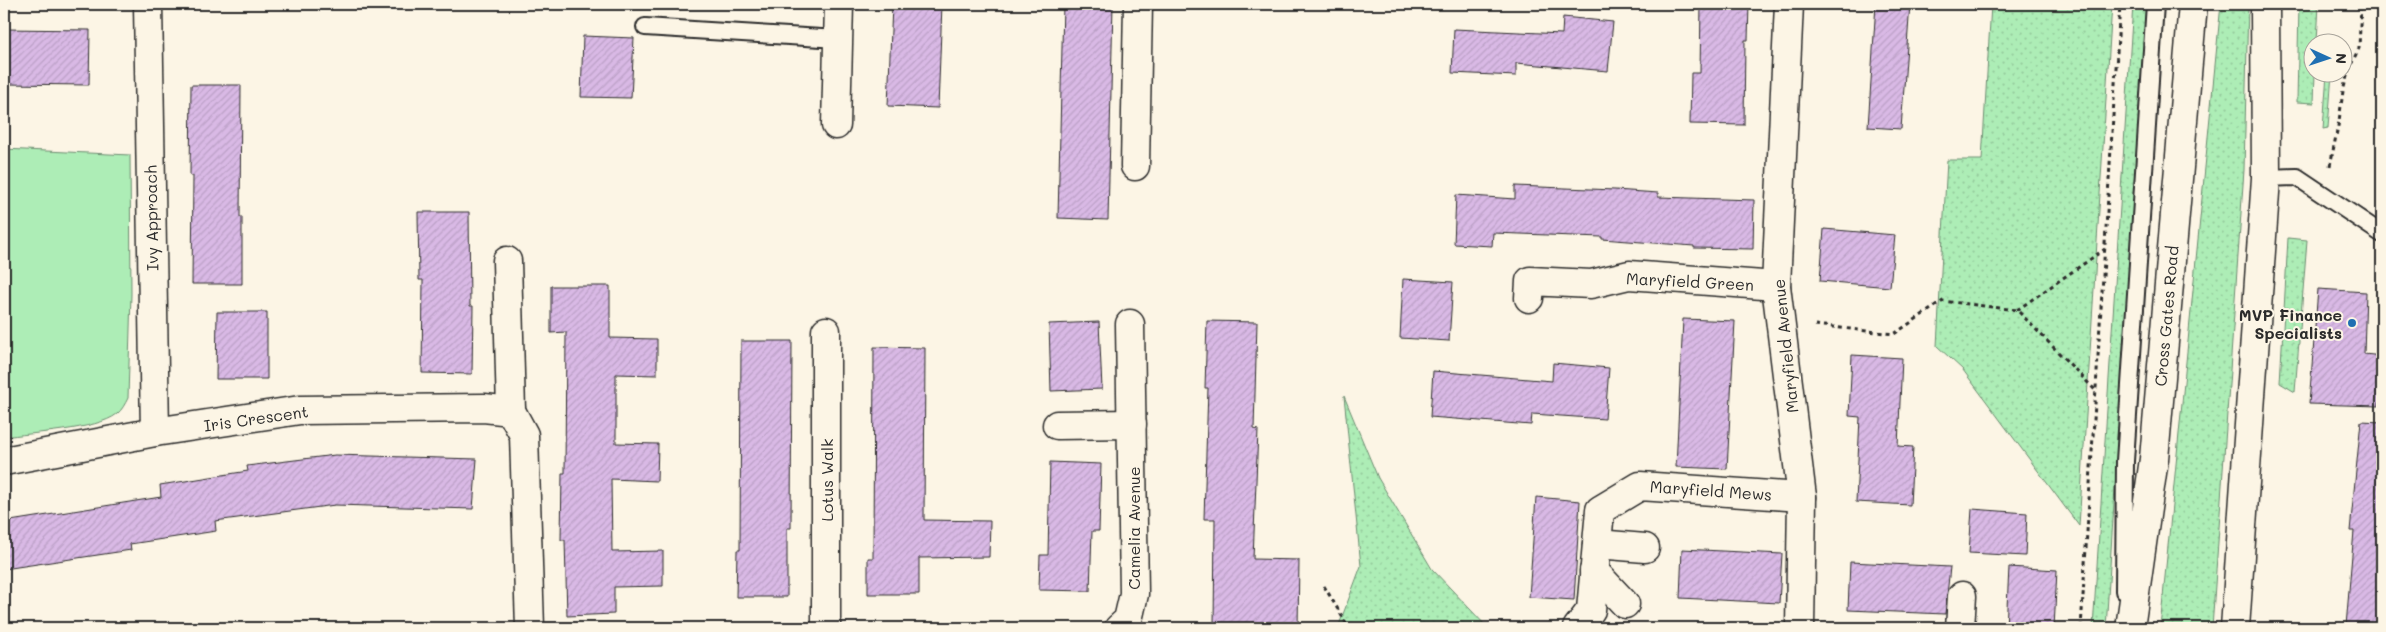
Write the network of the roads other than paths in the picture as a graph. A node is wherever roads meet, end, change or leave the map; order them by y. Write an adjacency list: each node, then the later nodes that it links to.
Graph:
1 (148, 4): 22 (street, Ivy Approach)
2 (839, 4): 9 (street)
3 (1138, 4): 11 (street)
4 (1789, 4): 15 (street, Maryfield Avenue)
5 (2155, 4): 36 (lane, Cross Gates Road)
6 (2193, 4): 37 (street, Cross Gates Road)
7 (2266, 4): 12 (street)
8 (646, 27): 9 (lane)
9 (838, 40): 10 (street)
10 (836, 125)
11 (1135, 166)
12 (2266, 178): 13 (lane); 38 (street)
13 (2382, 234)
14 (507, 261): 19 (street)
15 (1776, 286): 16 (street, Maryfield Green); 24 (street, Maryfield Avenue)
16 (1529, 298)
17 (1130, 324): 20 (street, Camelia Avenue)
18 (826, 331): 31 (street, Lotus Walk)
19 (511, 411): 22 (street, Iris Crescent); 30 (street)
20 (1132, 424): 21 (street); 32 (street, Camelia Avenue)
21 (1058, 425)
22 (155, 432): 23 (street, Iris Crescent)
23 (4, 461)
24 (1802, 496): 25 (street, Maryfield Mews); 34 (street, Maryfield Avenue)
25 (1597, 544): 26 (street); 27 (street, Maryfield Mews)
26 (1645, 548)
27 (1594, 571): 29 (street); 33 (street, Maryfield Mews)
28 (1962, 596): 35 (street)
29 (1625, 604)
30 (530, 628)
31 (826, 628)
32 (1119, 628)
33 (1577, 628)
34 (1800, 628)
35 (1960, 628)
36 (2124, 628)
37 (2130, 628)
38 (2234, 628)

